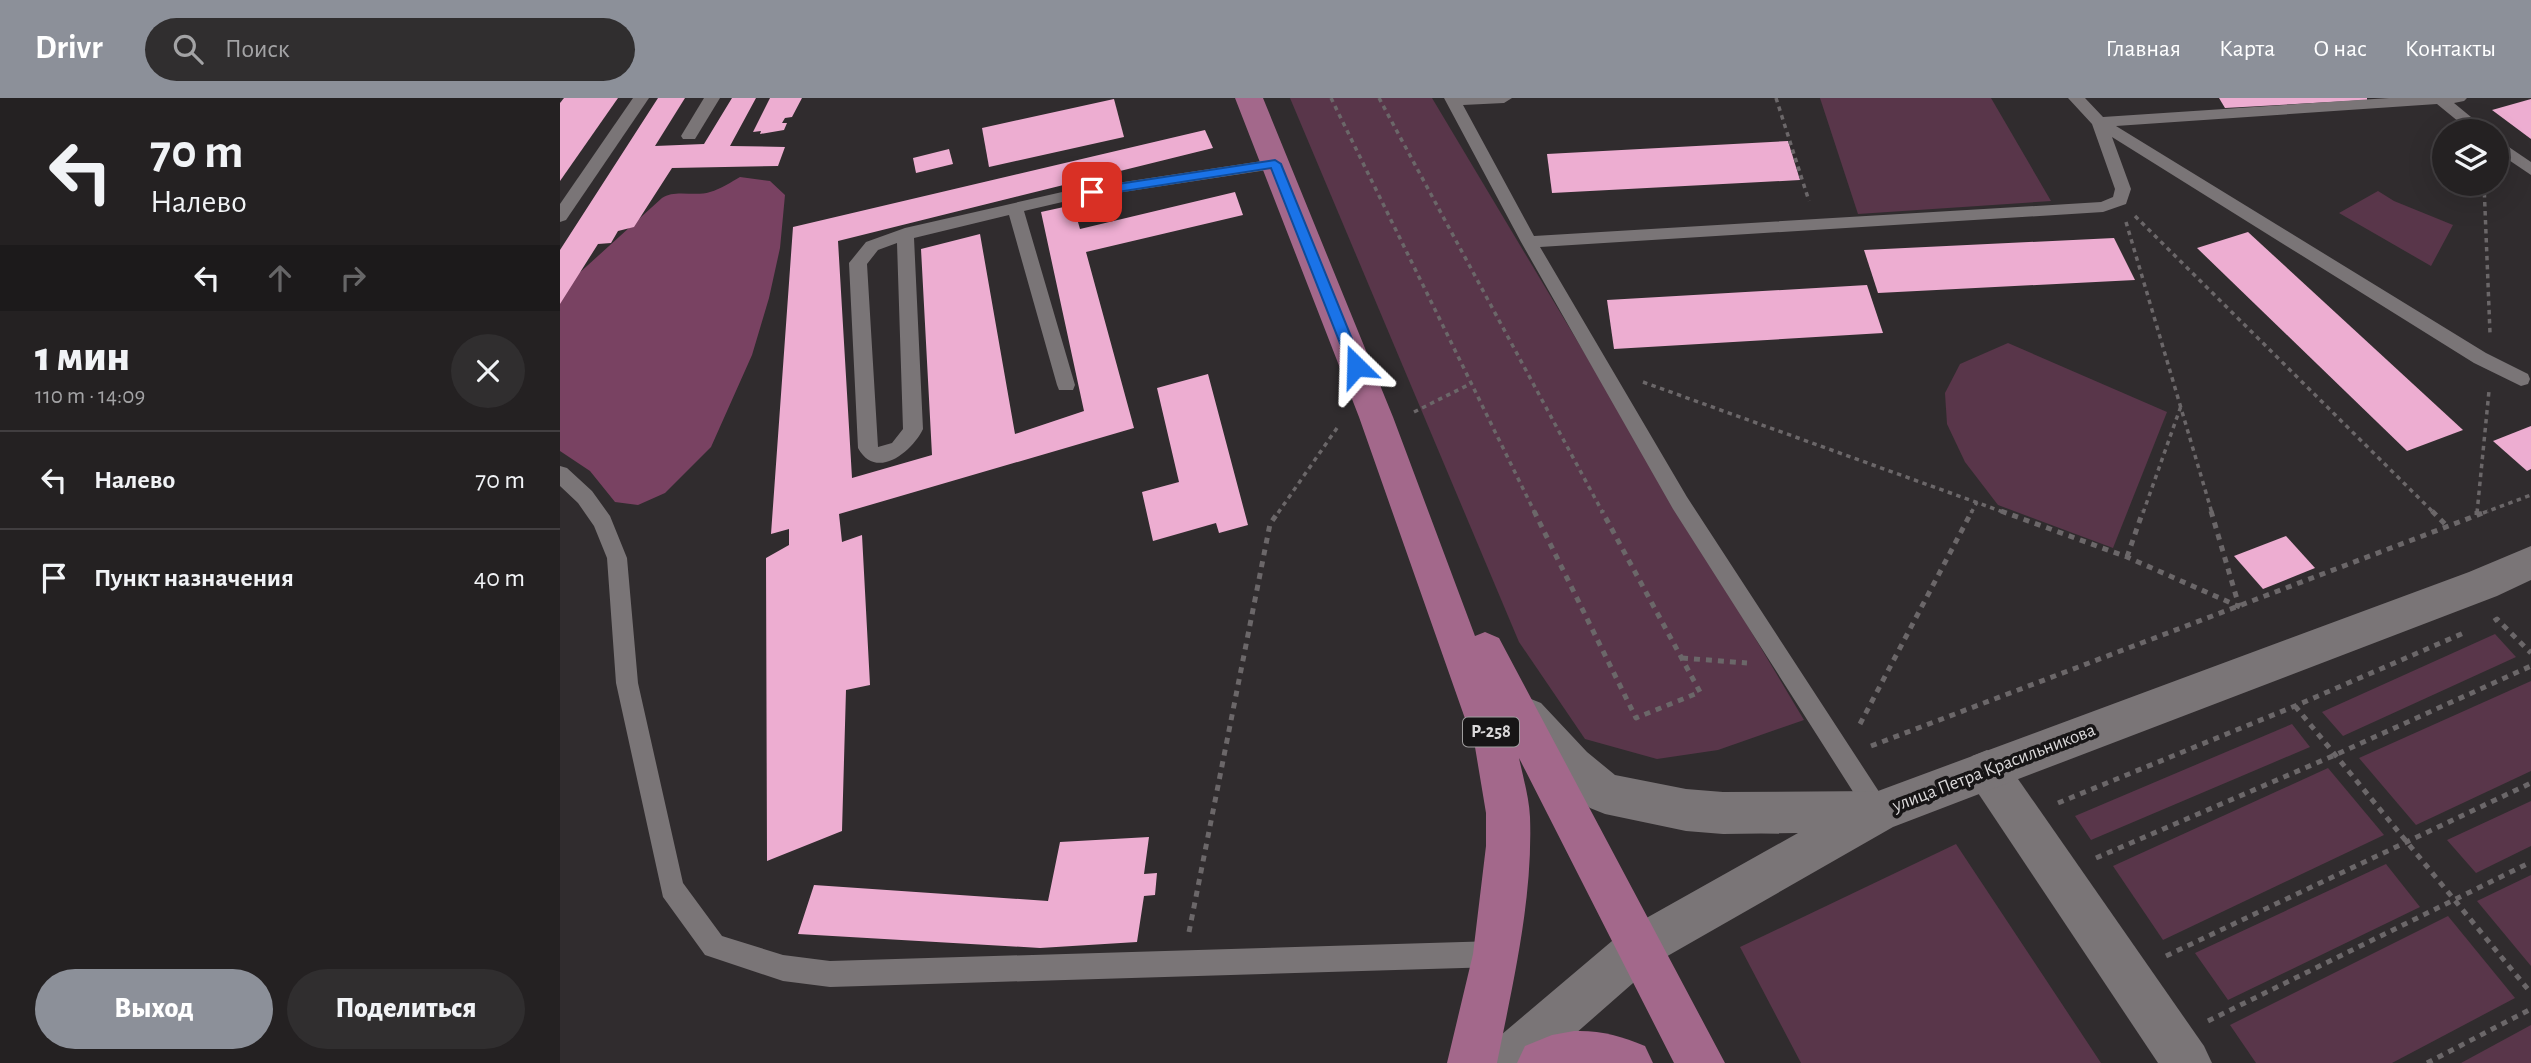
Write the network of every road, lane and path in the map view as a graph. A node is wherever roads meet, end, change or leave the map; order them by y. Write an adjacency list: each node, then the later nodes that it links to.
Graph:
1 (641, 98): 21 (lane)
2 (712, 98): 14 (lane)
3 (1249, 98): 16 (main road, Р-258)
4 (1331, 98): 42 (path)
5 (1379, 98): 42 (path)
6 (1504, 98): 10 (lane)
7 (1776, 98): 22 (path)
8 (2076, 98): 13 (lane)
9 (2459, 98): 11 (lane)
10 (1453, 99): 24 (lane)
11 (2441, 100): 12 (lane); 13 (lane)
12 (2465, 119)
13 (2099, 122): 19 (lane); 25 (lane)
14 (689, 136)
15 (2509, 153): 17 (lane)
16 (1275, 164): 20 (lane); 30 (main road, Р-258)
17 (2531, 170)
18 (2485, 196): 25 (path)
19 (2120, 200): 22 (lane); 29 (path); 35 (path)
20 (1015, 208): 23 (lane); 28 (lane)
21 (560, 216)
22 (1816, 224): 24 (lane)
23 (905, 234): 23 (lane)
24 (1529, 242): 26 (lane)
25 (2492, 364): 27 (lane); 34 (path)
26 (1602, 367): 33 (path); 43 (lane)
27 (2528, 382)
28 (1066, 385)
29 (2182, 405): 36 (path); 38 (path)
30 (1357, 423): 45 (main road, Р-258); 58 (main road, Р-258); 60 (path)
31 (560, 474): 60 (lane)
32 (2531, 495): 34 (path)
33 (1977, 502): 36 (path); 48 (path)
34 (2477, 515): 35 (path)
35 (2447, 526): 38 (path)
36 (2127, 557): 38 (path)
37 (2531, 562): 49 (street, улица Петра Красильникова)
38 (2240, 607): 48 (path)
39 (2485, 624): 41 (path)
40 (2472, 630): 46 (path)
41 (2531, 653)
42 (1681, 657): 43 (path)
43 (1785, 666): 48 (lane)
44 (2531, 666): 47 (path)
45 (1506, 694): 52 (street); 57 (main road, Р-258)
46 (2295, 706): 47 (path); 51 (path)
47 (2335, 755): 53 (path); 54 (path)
48 (1843, 756): 52 (lane)
49 (1987, 770): 52 (street, улица Петра Красильникова); 69 (street)
50 (2531, 783): 53 (path)
51 (2053, 805)
52 (1879, 812): 57 (street, улица Петра Красильникова)
53 (2406, 841): 56 (path); 59 (path)
54 (2092, 860)
55 (2531, 862): 56 (path)
56 (2455, 901): 61 (path); 63 (path)
57 (1641, 946): 65 (street, улица Петра Красильникова); 68 (main road, Р-258)
58 (1496, 954): 60 (lane); 64 (main road, Р-258)
59 (2162, 958)
60 (1182, 964)
61 (2531, 993)
62 (2531, 1009): 70 (path)
63 (2208, 1021)
64 (1472, 1063)
65 (1505, 1063)
66 (1542, 1063): 67 (main road)
67 (1628, 1063)
68 (1700, 1063)
69 (2186, 1063)
70 (2427, 1063)

